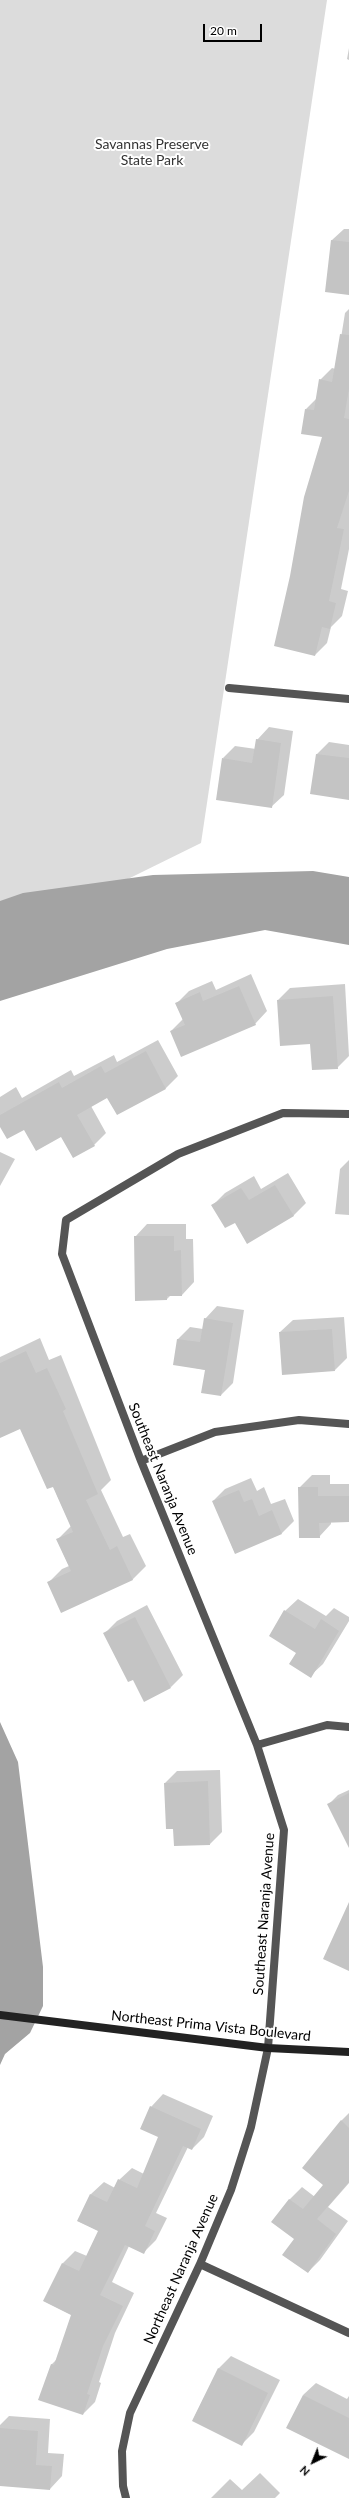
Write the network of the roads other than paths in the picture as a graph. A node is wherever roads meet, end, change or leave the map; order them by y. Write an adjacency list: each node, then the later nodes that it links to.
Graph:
1 (229, 688): 2 (street)
2 (349, 699)
3 (349, 1114): 5 (street, Southeast Naranja Avenue)
4 (349, 1424): 5 (street)
5 (141, 1461): 7 (street, Southeast Naranja Avenue)
6 (349, 1727): 7 (street)
7 (258, 1745): 9 (street, Southeast Naranja Avenue)
8 (0, 2015): 9 (main road, Northeast Prima Vista Boulevard)
9 (268, 2048): 10 (main road, Northeast Prima Vista Boulevard); 11 (street, Northeast Naranja Avenue)
10 (349, 2052)
11 (200, 2264): 12 (street); 13 (street, Northeast Naranja Avenue)
12 (349, 2333)
13 (126, 2498)

